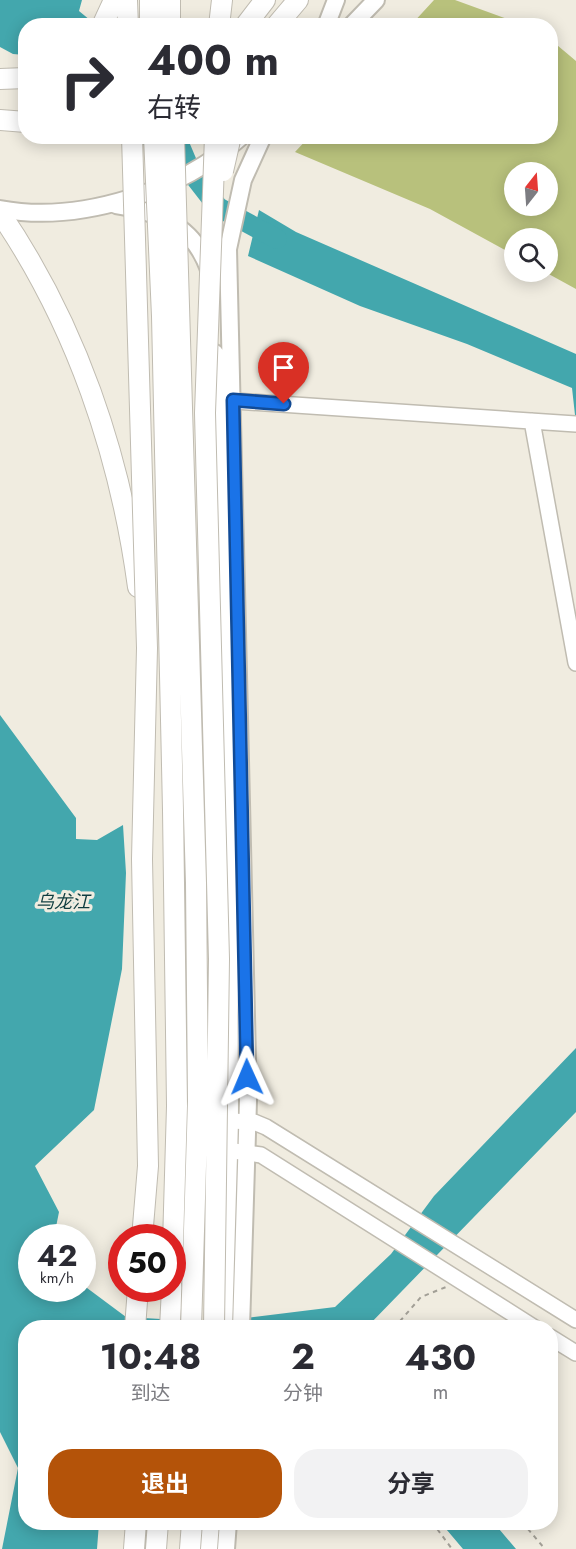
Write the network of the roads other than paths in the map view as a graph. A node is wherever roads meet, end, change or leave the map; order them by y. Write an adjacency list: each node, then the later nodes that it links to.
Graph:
1 (114, 0): 11 (highway)
2 (128, 0): 12 (highway)
3 (150, 0): 13 (highway)
4 (170, 0): 14 (highway)
5 (216, 0): 15 (highway)
6 (222, 0): 16 (highway)
7 (265, 0): 17 (highway)
8 (298, 0): 18 (highway)
9 (336, 0): 19 (main road)
10 (376, 0): 20 (main road)
11 (106, 18)
12 (128, 18)
13 (150, 18)
14 (170, 18)
15 (217, 18)
16 (219, 18)
17 (251, 18)
18 (283, 18)
19 (329, 18)
20 (359, 18)
21 (18, 78): 22 (highway)
22 (0, 79)
23 (0, 120): 24 (highway)
24 (18, 121)
25 (132, 144): 37 (highway, bridge)
26 (154, 144): 42 (highway, bridge)
27 (174, 144): 31 (highway, bridge)
28 (219, 144): 31 (main road, bridge)
29 (223, 144): 48 (highway, bridge)
30 (259, 144): 34 (main road)
31 (175, 179): 32 (main road); 47 (highway, bridge)
32 (116, 205): 33 (main road); 34 (main road)
33 (0, 211): 37 (highway, bridge)
34 (225, 400): 35 (street); 39 (main road)
35 (532, 421): 36 (street); 38 (street)
36 (574, 424)
37 (147, 648): 41 (highway, bridge)
38 (576, 663)
39 (239, 1121): 40 (main road); 51 (street)
40 (238, 1151): 49 (main road); 50 (street)
41 (143, 1224)
42 (174, 1224)
43 (137, 1302): 45 (highway)
44 (171, 1302): 46 (highway)
45 (136, 1320)
46 (170, 1320)
47 (191, 1320)
48 (229, 1320)
49 (229, 1320)
50 (522, 1320)
51 (576, 1320)
52 (558, 1342): 53 (street)
53 (576, 1353)
54 (135, 1530): 61 (highway)
55 (157, 1530): 62 (highway)
56 (178, 1530): 63 (highway)
57 (193, 1530): 64 (highway)
58 (194, 1530): 65 (highway)
59 (210, 1530): 66 (main road)
60 (227, 1530): 67 (main road)
61 (134, 1549)
62 (156, 1549)
63 (177, 1549)
64 (190, 1549)
65 (195, 1549)
66 (209, 1549)
67 (226, 1549)

